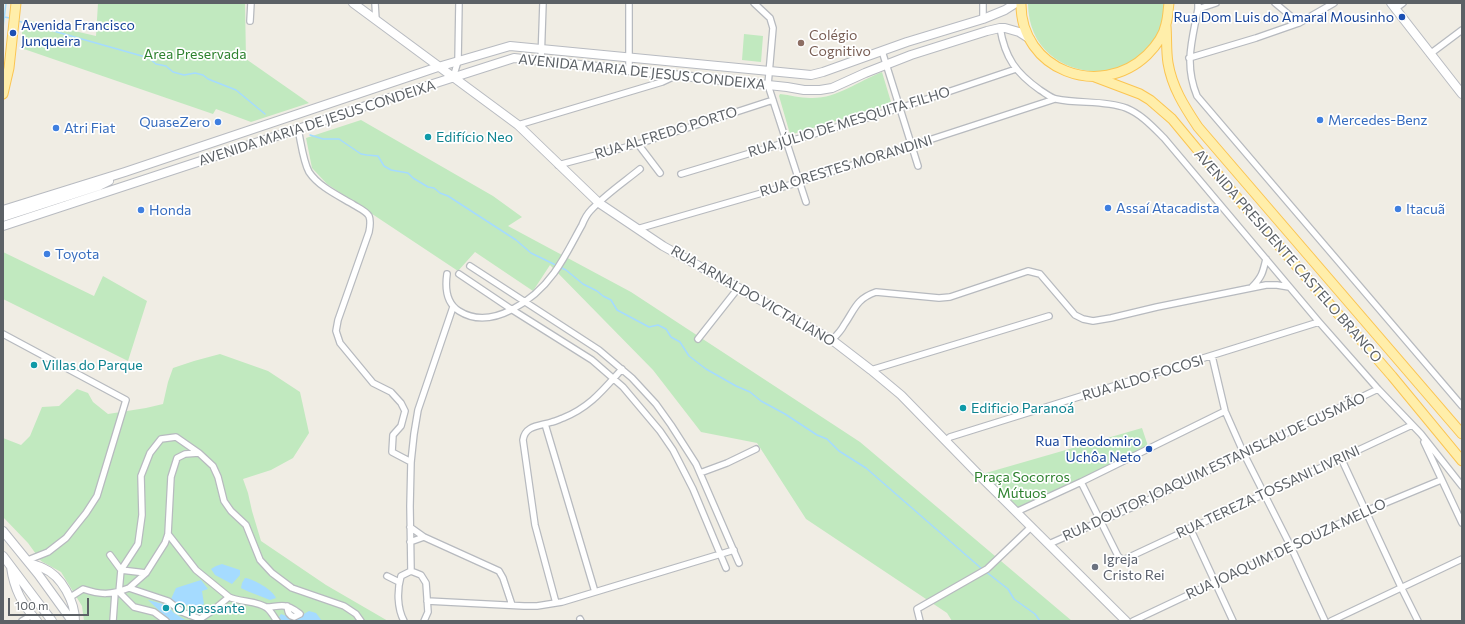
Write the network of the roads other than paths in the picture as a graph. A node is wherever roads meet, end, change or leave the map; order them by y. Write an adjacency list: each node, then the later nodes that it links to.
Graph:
1 (16, 3): 38 (main road)
2 (251, 3): 21 (street)
3 (353, 3): 20 (main road, RUA ARNALDO VICTALIANO)
4 (375, 3): 20 (street)
5 (459, 3): 32 (street)
6 (543, 3): 27 (street)
7 (629, 3): 30 (street)
8 (754, 3): 39 (street)
9 (983, 3): 19 (street)
10 (1016, 3): 19 (main road, AVENIDA MARIA DE JESUS CONDEIXA)
11 (1022, 3): 26 (main road)
12 (1169, 3): 23 (main road)
13 (1216, 3): 17 (street)
14 (1275, 3): 22 (street)
15 (1334, 3): 22 (street)
16 (1403, 3): 18 (street)
17 (1198, 6): 31 (street)
18 (1393, 6): 29 (main road)
19 (983, 19): 28 (main road, AVENIDA MARIA DE JESUS CONDEIXA)
20 (376, 20): 35 (main road, RUA ARNALDO VICTALIANO)
21 (250, 21)
22 (1299, 22): 31 (street)
23 (1166, 26): 41 (main road); 98 (main road, AVENIDA PRESIDENTE CASTELO BRANCO)
24 (1000, 28): 26 (main road, AVENIDA MARIA DE JESUS CONDEIXA); 34 (main road, AVENIDA MARIA DE JESUS CONDEIXA); 36 (street)
25 (1462, 30): 29 (street)
26 (1030, 38): 41 (main road)
27 (542, 48): 30 (main road, AVENIDA MARIA DE JESUS CONDEIXA); 32 (main road, AVENIDA MARIA DE JESUS CONDEIXA); 33 (street)
28 (882, 52): 34 (street); 39 (main road, AVENIDA MARIA DE JESUS CONDEIXA)
29 (1430, 54): 46 (main road)
30 (629, 58): 37 (street); 39 (main road, AVENIDA MARIA DE JESUS CONDEIXA)
31 (1189, 58): 94 (street)
32 (458, 61): 35 (main road, AVENIDA MARIA DE JESUS CONDEIXA); 42 (street)
33 (541, 61): 37 (main road, AVENIDA MARIA DE JESUS CONDEIXA); 42 (main road, AVENIDA MARIA DE JESUS CONDEIXA)
34 (887, 64): 44 (main road, AVENIDA MARIA DE JESUS CONDEIXA); 51 (street)
35 (438, 67): 42 (main road, RUA ARNALDO VICTALIANO); 43 (main road, AVENIDA MARIA DE JESUS CONDEIXA)
36 (1016, 68): 48 (street); 51 (street, RUA JÚLIO DE MESQUITA FILHO)
37 (629, 70): 40 (main road, AVENIDA MARIA DE JESUS CONDEIXA)
38 (6, 71): 45 (main road)
39 (770, 72): 44 (street)
40 (679, 74): 44 (main road, AVENIDA MARIA DE JESUS CONDEIXA); 53 (street)
41 (1095, 77): 105 (main road, AVENIDA PRESIDENTE CASTELO BRANCO)
42 (453, 78): 47 (main road, AVENIDA MARIA DE JESUS CONDEIXA); 53 (main road, RUA ARNALDO VICTALIANO)
43 (390, 84): 47 (main road); 50 (main road, AVENIDA MARIA DE JESUS CONDEIXA)
44 (768, 85): 49 (street)
45 (3, 94)
46 (1462, 94)
47 (386, 99): 52 (main road, AVENIDA MARIA DE JESUS CONDEIXA)
48 (1055, 99): 57 (street, RUA ORESTES MORANDINI); 74 (street, AVENIDA PRESIDENTE CASTELO BRANCO)
49 (773, 100): 55 (street); 56 (street, RUA ALFREDO PORTO)
50 (342, 101): 52 (main road); 61 (main road, AVENIDA MARIA DE JESUS CONDEIXA)
51 (900, 108): 55 (street, RUA JÚLIO DE MESQUITA FILHO); 57 (street)
52 (345, 113): 54 (main road, AVENIDA MARIA DE JESUS CONDEIXA)
53 (518, 125): 58 (main road, RUA ARNALDO VICTALIANO)
54 (298, 129): 65 (main road, AVENIDA MARIA DE JESUS CONDEIXA); 106 (street)
55 (786, 141): 63 (street, RUA JÚLIO DE MESQUITA FILHO); 64 (street)
56 (638, 144): 58 (street, RUA ALFREDO PORTO); 62 (street)
57 (911, 146): 59 (street); 64 (street, RUA ORESTES MORANDINI)
58 (558, 165): 67 (main road, RUA ARNALDO VICTALIANO)
59 (918, 166)
60 (640, 169): 67 (street)
61 (126, 172): 68 (main road, AVENIDA MARIA DE JESUS CONDEIXA); 69 (main road)
62 (660, 173)
63 (681, 174)
64 (800, 182): 66 (street); 73 (street, RUA ORESTES MORANDINI)
65 (127, 186): 69 (main road); 72 (main road, AVENIDA MARIA DE JESUS CONDEIXA)
66 (806, 202)
67 (599, 203): 73 (main road, RUA ARNALDO VICTALIANO); 81 (street)
68 (3, 210)
69 (14, 216): 70 (main road); 71 (main road)
70 (3, 217)
71 (3, 223)
72 (3, 226)
73 (637, 229): 79 (main road, RUA ARNALDO VICTALIANO)
74 (1266, 259): 78 (street, AVENIDA PRESIDENTE CASTELO BRANCO); 80 (street)
75 (470, 266): 81 (street)
76 (447, 274): 82 (street)
77 (459, 274): 83 (street)
78 (1289, 286): 80 (street); 85 (street, AVENIDA PRESIDENTE CASTELO BRANCO)
79 (739, 287): 87 (street); 88 (main road, RUA ARNALDO VICTALIANO)
80 (1252, 287): 88 (street)
81 (525, 302): 83 (street); 90 (street)
82 (453, 307): 83 (street); 106 (street)
83 (511, 309): 92 (street)
84 (1049, 316): 91 (street)
85 (1319, 322): 89 (street, RUA ALDO FOCOSI); 93 (street, AVENIDA PRESIDENTE CASTELO BRANCO)
86 (3, 334): 130 (street)
87 (698, 339)
88 (832, 340): 91 (main road, RUA ARNALDO VICTALIANO)
89 (1212, 356): 95 (street); 100 (street, RUA ALDO FOCOSI)
90 (622, 369): 92 (street); 107 (street)
91 (871, 370): 100 (main road, RUA ARNALDO VICTALIANO)
92 (613, 379): 96 (street); 126 (street)
93 (1378, 389): 97 (street, AVENIDA PRESIDENTE CASTELO BRANCO); 103 (street, RUA DOUTOR JOAQUIM ESTANISLAU DE GUSMÃO)
94 (1462, 406)
95 (1225, 411): 103 (street); 109 (street)
96 (545, 424): 142 (street); 147 (street)
97 (1412, 425): 99 (street, AVENIDA PRESIDENTE CASTELO BRANCO); 104 (street, RUA TEREZA TOSSANI LIVRINI)
98 (1460, 431)
99 (1421, 434): 108 (street); 110 (street, AVENIDA PRESIDENTE CASTELO BRANCO)
100 (945, 441): 112 (main road, RUA ARNALDO VICTALIANO)
101 (756, 448): 107 (street)
102 (199, 453): 120 (street); 134 (street); 159 (street)
103 (1244, 454): 111 (street); 114 (street, RUA DOUTOR JOAQUIM ESTANISLAU DE GUSMÃO)
104 (1341, 458): 111 (street, RUA TEREZA TOSSANI LIVRINI); 113 (street)
105 (1462, 461)
106 (411, 462): 116 (street)
107 (700, 472): 125 (street)
108 (1441, 480): 113 (street, RUA JOAQUIM DE SOUZA MELLO); 115 (street)
109 (1081, 482): 112 (street); 114 (street)
110 (1462, 486)
111 (1264, 493): 118 (street, RUA TEREZA TOSSANI LIVRINI); 124 (street)
112 (1016, 512): 117 (main road, RUA ARNALDO VICTALIANO)
113 (1366, 512): 124 (street, RUA JOAQUIM DE SOUZA MELLO); 140 (street)
114 (1101, 522): 118 (street, RUA TEREZA TOSSANI LIVRINI); 123 (street, RUA DOUTOR JOAQUIM ESTANISLAU DE GUSMÃO)
115 (1462, 523)
116 (410, 526): 121 (street); 122 (street)
117 (1031, 527): 123 (main road, RUA ARNALDO VICTALIANO); 162 (street)
118 (1190, 528): 139 (street)
119 (3, 531): 130 (main road)
120 (168, 534): 136 (street); 144 (street)
121 (424, 537): 122 (street); 148 (street)
122 (410, 542): 135 (street)
123 (1049, 544): 163 (main road, RUA ARNALDO VICTALIANO)
124 (1291, 547): 139 (street, RUA JOAQUIM DE SOUZA MELLO); 166 (street)
125 (734, 550): 126 (street); 131 (street)
126 (720, 554): 133 (street); 142 (street)
127 (110, 555): 134 (street)
128 (3, 556): 132 (main road)
129 (1462, 559): 140 (street)
130 (29, 562): 145 (main road); 155 (main road)
131 (739, 563)
132 (11, 566): 151 (main road); 154 (main road)
133 (726, 568)
134 (121, 570): 136 (street); 143 (street)
135 (411, 570): 138 (street); 146 (street)
136 (146, 573): 141 (street)
137 (388, 576): 138 (street)
138 (399, 582): 160 (street)
139 (1215, 582): 164 (street, RUA JOAQUIM DE SOUZA MELLO); 165 (street)
140 (1401, 587): 167 (street); 168 (street)
141 (129, 588): 143 (street); 152 (street)
142 (595, 592): 147 (street)
143 (117, 593): 145 (street); 156 (street); 157 (street)
144 (229, 597): 150 (street); 152 (street)
145 (69, 598): 155 (main road)
146 (427, 602): 148 (street); 161 (street)
147 (556, 603): 148 (street)
148 (512, 605)
149 (287, 606): 150 (street)
150 (267, 607): 158 (street)
151 (35, 618): 153 (street)
152 (200, 620)
153 (22, 621)
154 (52, 621)
155 (73, 621)
156 (113, 621)
157 (166, 621)
158 (277, 621)
159 (361, 621)
160 (404, 621)
161 (424, 621)
162 (920, 621)
163 (1126, 621)
164 (1132, 621)
165 (1233, 621)
166 (1325, 621)
167 (1331, 621)
168 (1418, 621)

